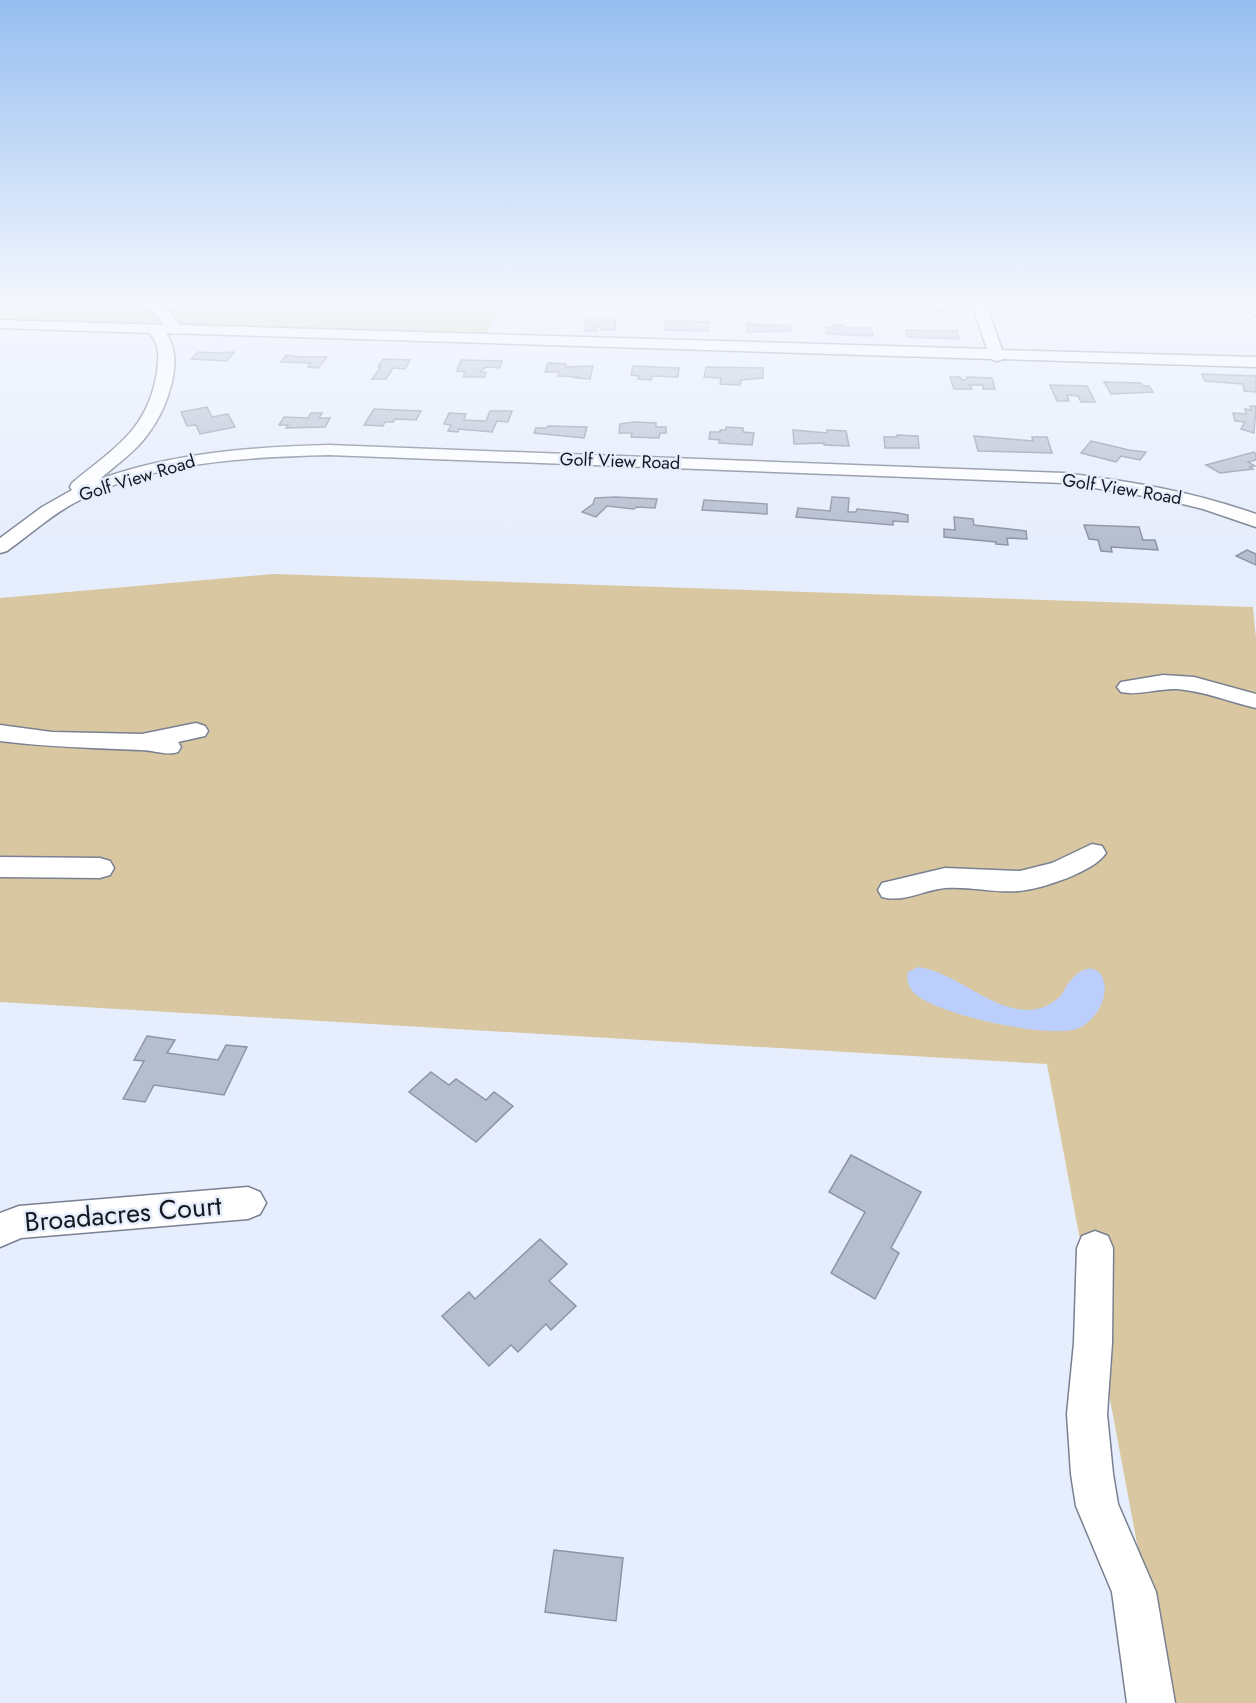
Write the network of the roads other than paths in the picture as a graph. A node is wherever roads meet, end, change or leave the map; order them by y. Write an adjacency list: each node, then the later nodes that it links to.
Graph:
1 (163, 380): 2 (street)
2 (109, 460): 3 (street); 4 (street)
3 (153, 470): 4 (street, Golf View Road); 5 (street, Golf View Road)
4 (56, 508): 6 (street, Golf View Road)
5 (1256, 520)
6 (0, 547)
7 (1129, 687): 8 (street)
8 (1256, 701)
9 (196, 730): 11 (street)
10 (0, 733): 11 (street)
11 (145, 742): 12 (street)
12 (169, 747)
13 (1092, 853): 16 (street)
14 (0, 867): 15 (street)
15 (100, 868)
16 (891, 890)
17 (248, 1203): 18 (street, Broadacres Court)
18 (0, 1230)
19 (1095, 1248): 20 (street)
20 (1151, 1703)

